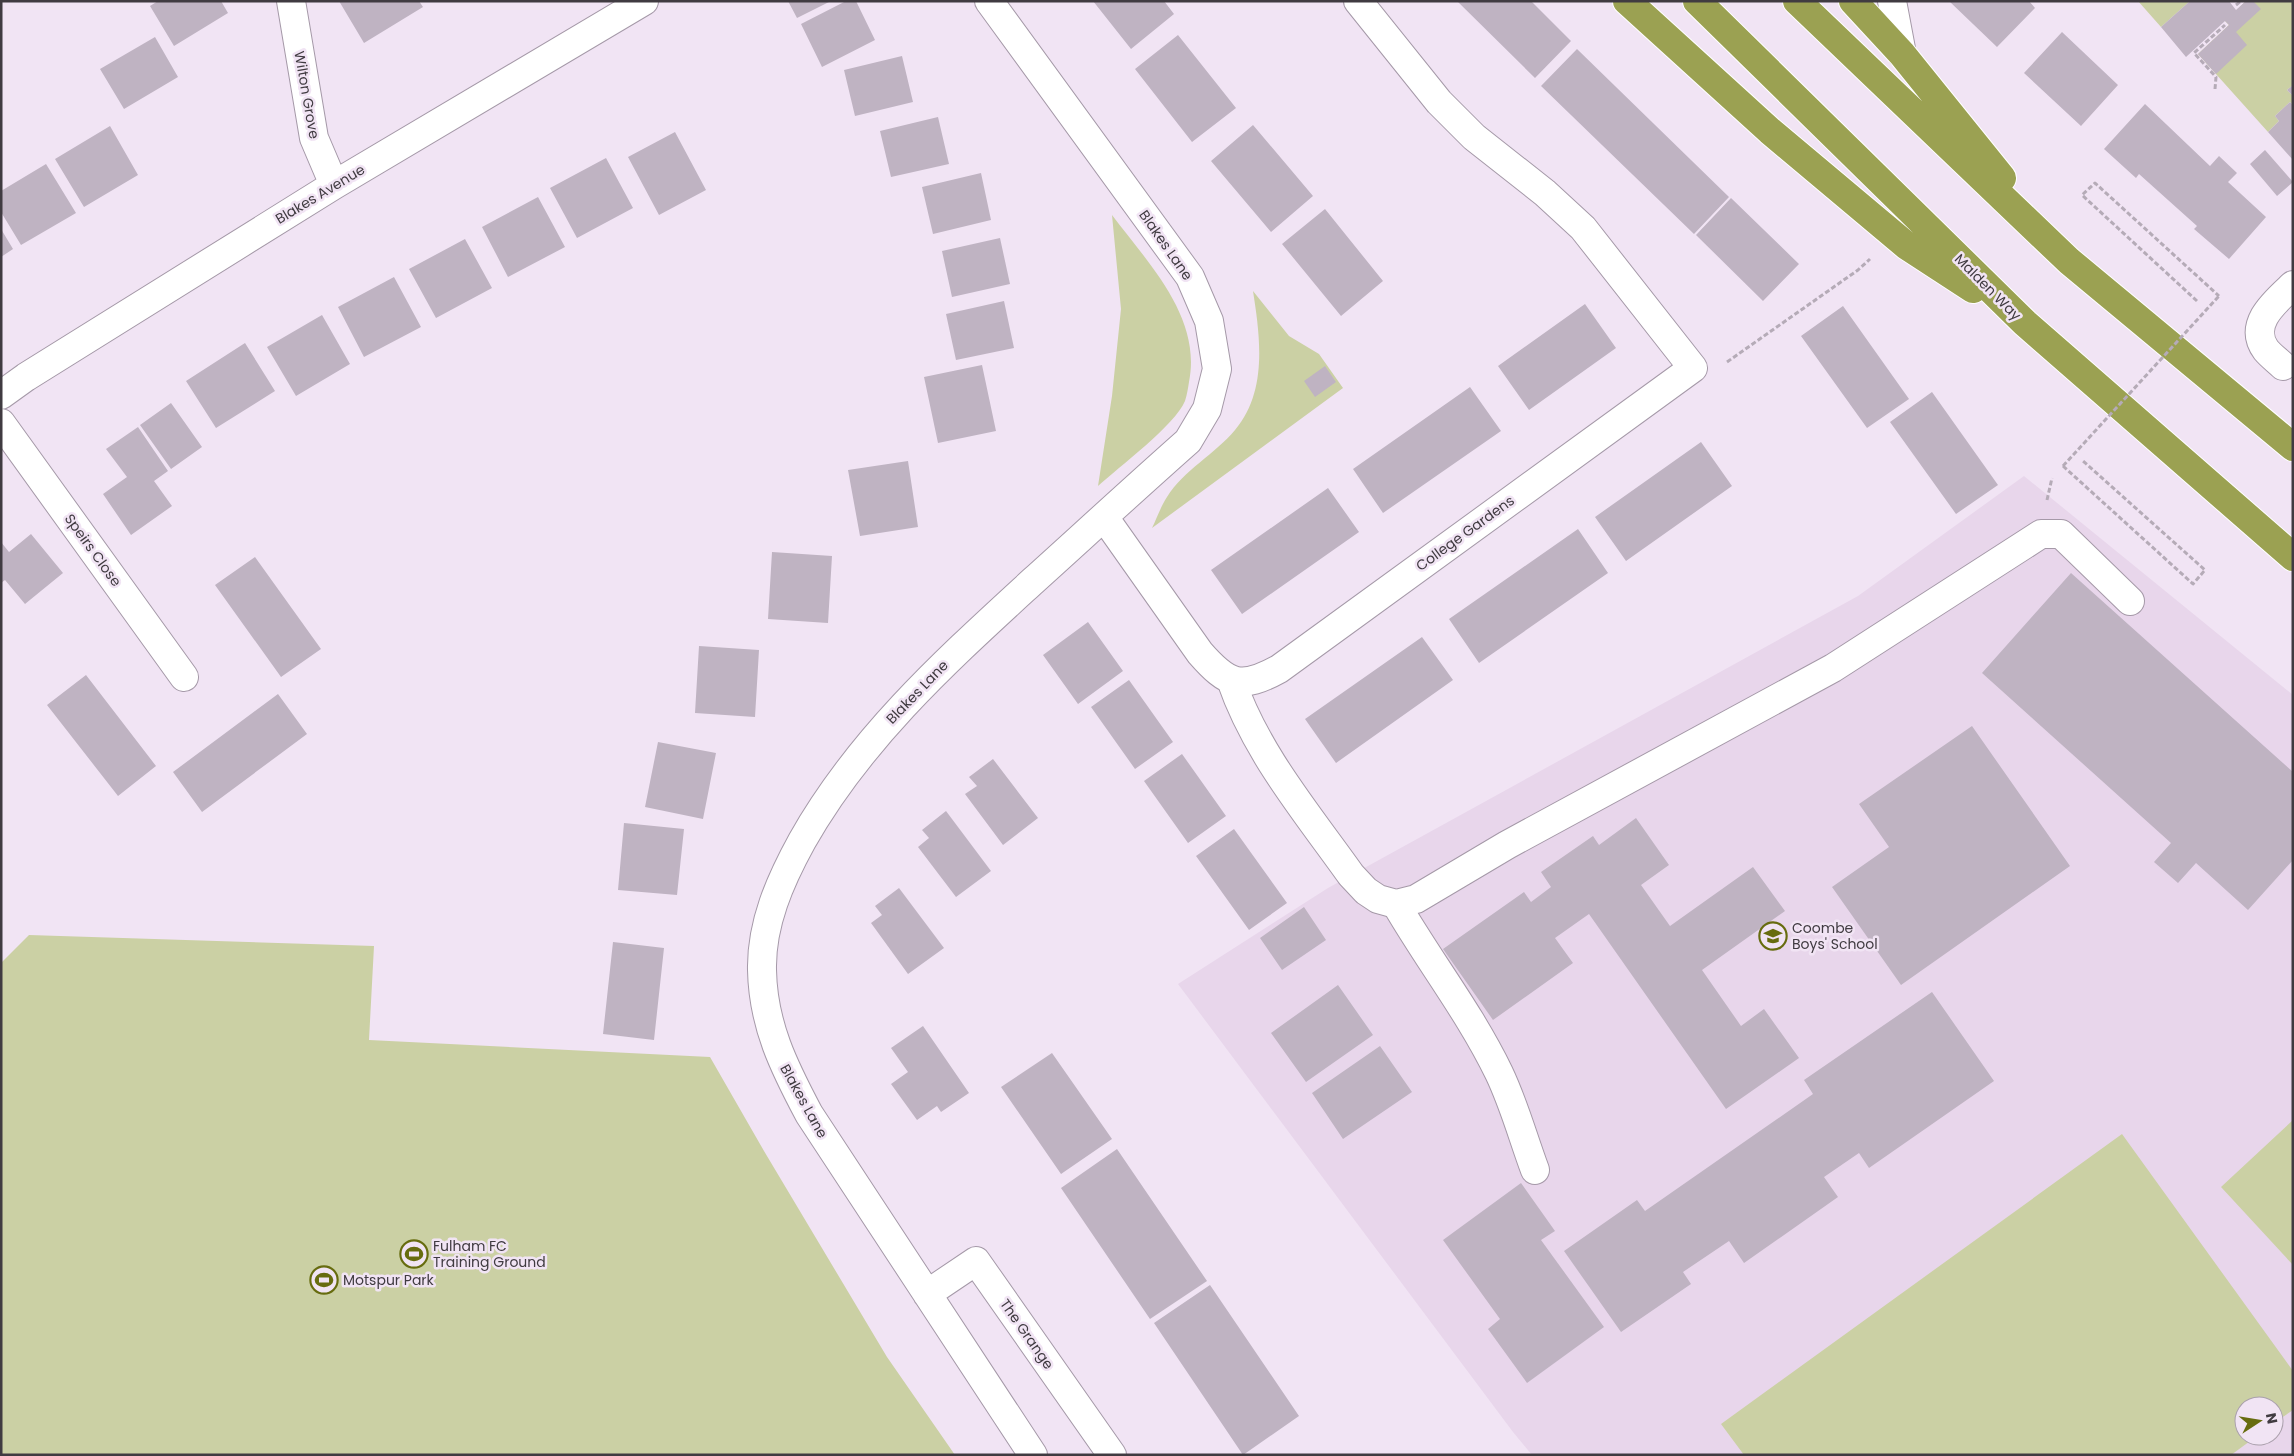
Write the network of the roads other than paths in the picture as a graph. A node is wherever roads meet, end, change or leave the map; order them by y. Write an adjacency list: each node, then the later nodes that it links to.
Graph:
1 (291, 1): 11 (street, Wilton Grove)
2 (644, 1): 11 (street, Blakes Avenue)
3 (989, 1): 21 (street, Blakes Lane)
4 (1358, 1): 25 (street, College Gardens)
5 (1627, 1): 14 (highway)
6 (1697, 1): 14 (highway, Malden Way)
7 (1797, 1): 12 (highway)
8 (1853, 1): 10 (highway)
9 (1892, 1): 10 (street)
10 (1902, 54): 12 (highway)
11 (334, 185): 16 (street, Blakes Avenue)
12 (2070, 261): 17 (highway)
13 (2293, 285): 15 (street)
14 (2025, 323): 22 (highway, Malden Way)
15 (2283, 366)
16 (1, 395)
17 (2262, 421): 19 (street); 20 (highway)
18 (1, 423): 24 (street, Speirs Close)
19 (2293, 429)
20 (2293, 446)
21 (1104, 516): 25 (street); 28 (street, Blakes Lane)
22 (2293, 557)
23 (2130, 601): 26 (street)
24 (184, 677)
25 (1231, 680): 26 (street)
26 (1396, 904): 27 (street)
27 (1535, 1170)
28 (927, 1294): 29 (street, Blakes Lane); 30 (street, The Grange)
29 (1033, 1455)
30 (1112, 1455)

